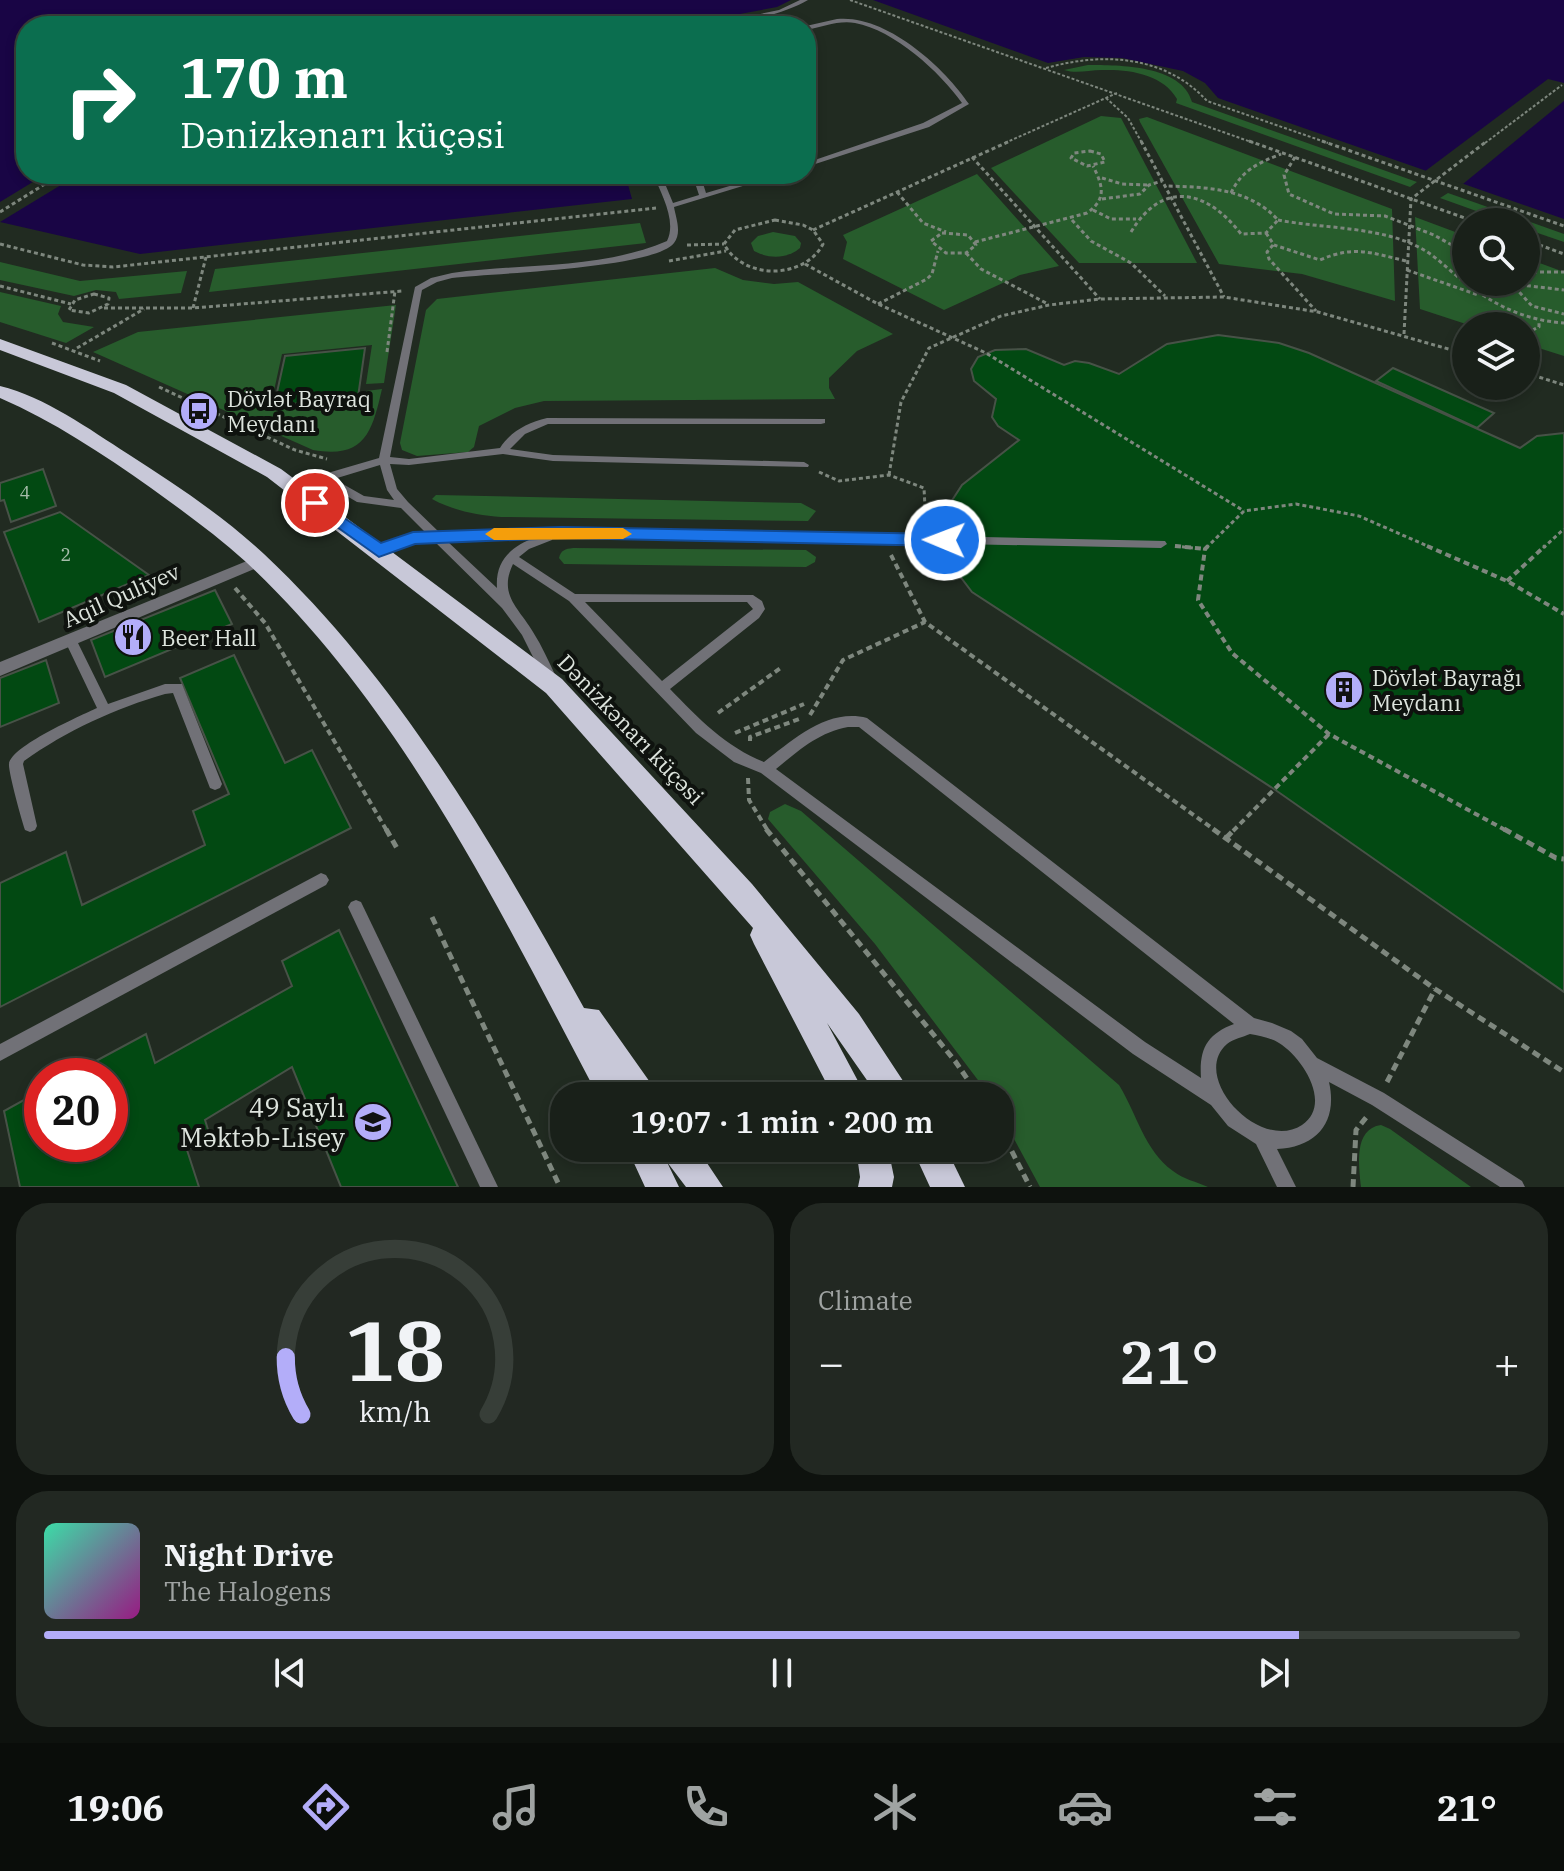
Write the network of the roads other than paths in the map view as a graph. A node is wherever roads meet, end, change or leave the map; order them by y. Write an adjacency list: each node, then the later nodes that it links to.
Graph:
1 (805, 0): 2 (lane)
2 (756, 16)
3 (816, 26): 4 (lane)
4 (816, 162)
5 (661, 184): 9 (lane)
6 (699, 184): 8 (lane)
7 (744, 184): 8 (lane)
8 (703, 196): 9 (lane)
9 (670, 206): 14 (lane)
10 (0, 344): 17 (highway, Dənizkənarı küçəsi)
11 (0, 391): 24 (highway)
12 (821, 421): 13 (lane)
13 (503, 451): 14 (lane); 15 (lane)
14 (384, 460): 16 (lane); 18 (lane)
15 (804, 465)
16 (326, 479): 17 (lane); 18 (lane)
17 (294, 487): 22 (highway, Dənizkənarı küçəsi)
18 (404, 505): 20 (lane)
19 (562, 532): 20 (lane); 21 (lane); 23 (lane)
20 (437, 536): 22 (lane); 26 (lane)
21 (1161, 544)
22 (379, 551): 29 (highway, Dənizkənarı küçəsi)
23 (510, 556): 25 (lane); 26 (lane)
24 (259, 561): 27 (street, Aqil Quliyev); 38 (highway)
25 (573, 598): 30 (lane); 30 (lane)
26 (508, 606): 29 (lane)
27 (71, 641): 28 (street, Aqil Quliyev); 31 (lane)
28 (0, 669)
29 (554, 686): 36 (highway, Dənizkənarı küçəsi)
30 (663, 687): 32 (lane)
31 (105, 711): 33 (lane); 34 (lane)
32 (766, 769): 39 (lane); 46 (lane)
33 (215, 784)
34 (30, 826)
35 (321, 880): 40 (lane)
36 (742, 893): 44 (highway); 45 (highway, Dənizkənarı küçəsi)
37 (356, 907): 52 (lane)
38 (530, 938): 42 (highway); 43 (highway)
39 (1250, 1026): 41 (lane); 46 (lane)
40 (0, 1053)
41 (1313, 1065): 47 (lane); 58 (lane)
42 (607, 1082)
43 (631, 1082)
44 (843, 1082)
45 (887, 1082)
46 (1216, 1098): 47 (lane)
47 (1262, 1137): 57 (lane)
48 (655, 1162): 53 (highway)
49 (658, 1162): 54 (highway)
50 (874, 1162): 55 (highway)
51 (935, 1162): 56 (highway)
52 (489, 1187)
53 (662, 1187)
54 (706, 1187)
55 (875, 1187)
56 (948, 1187)
57 (1287, 1187)
58 (1516, 1187)

